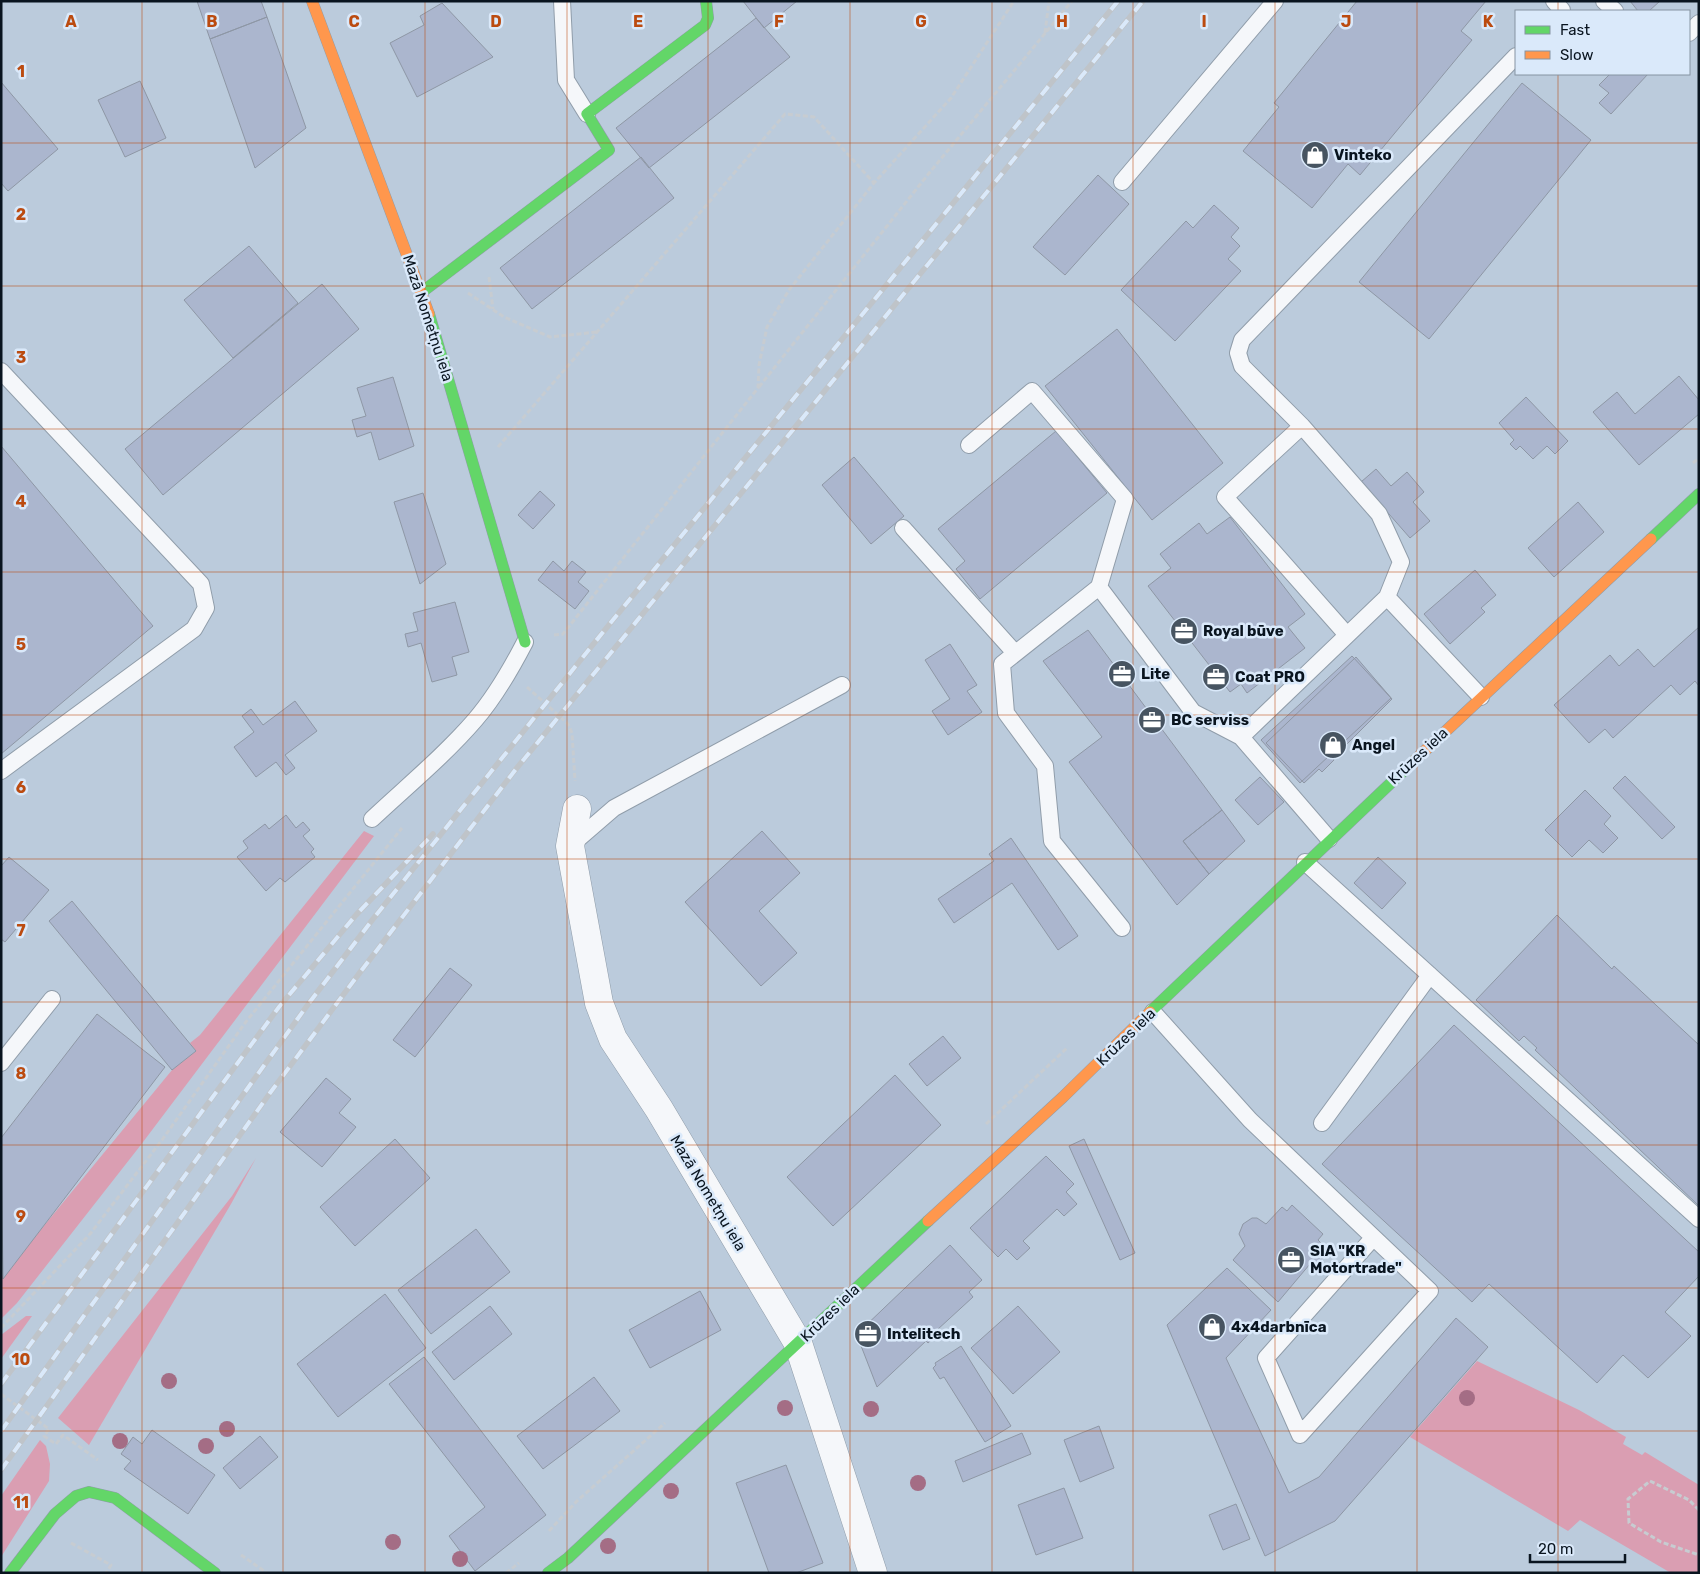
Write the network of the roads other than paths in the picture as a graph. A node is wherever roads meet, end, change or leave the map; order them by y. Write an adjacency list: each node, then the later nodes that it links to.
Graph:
1 (312, 1): 12 (street, Mazā Nometņu iela)
2 (562, 1): 10 (lane)
3 (706, 1): 10 (street)
4 (1275, 1): 11 (lane)
5 (1604, 1): 6 (lane)
6 (1614, 10)
7 (1699, 23): 8 (lane)
8 (1690, 32)
9 (1515, 57): 14 (lane)
10 (587, 114): 12 (street)
11 (1122, 182)
12 (422, 292): 21 (street, Mazā Nometņu iela)
13 (1, 371): 26 (lane)
14 (1302, 426): 19 (lane); 20 (lane)
15 (969, 445): 18 (lane)
16 (1699, 494): 24 (street, Krūzes iela)
17 (903, 528): 22 (lane)
18 (1099, 587): 22 (lane); 25 (lane)
19 (1386, 597): 20 (lane); 24 (lane)
20 (1347, 635): 25 (lane)
21 (524, 642): 28 (lane)
22 (1016, 653): 32 (lane)
23 (842, 685): 30 (lane)
24 (1481, 697): 29 (street, Krūzes iela)
25 (1241, 737): 29 (lane)
26 (1, 770)
27 (577, 809): 30 (street, Mazā Nometņu iela)
28 (372, 819)
29 (1329, 839): 31 (street, Krūzes iela)
30 (570, 846): 40 (street, Mazā Nometņu iela)
31 (1305, 862): 33 (lane); 35 (street, Krūzes iela)
32 (1122, 928)
33 (1430, 975): 37 (lane); 38 (lane)
34 (52, 999): 36 (lane)
35 (1153, 1012): 39 (lane); 40 (street, Krūzes iela)
36 (1, 1063)
37 (1322, 1123)
38 (1699, 1219)
39 (1373, 1238): 39 (lane)
40 (798, 1344): 43 (street, Krūzes iela); 44 (street, Mazā Nometņu iela)
41 (10, 1573): 42 (street)
42 (215, 1573)
43 (548, 1573)
44 (873, 1573)

